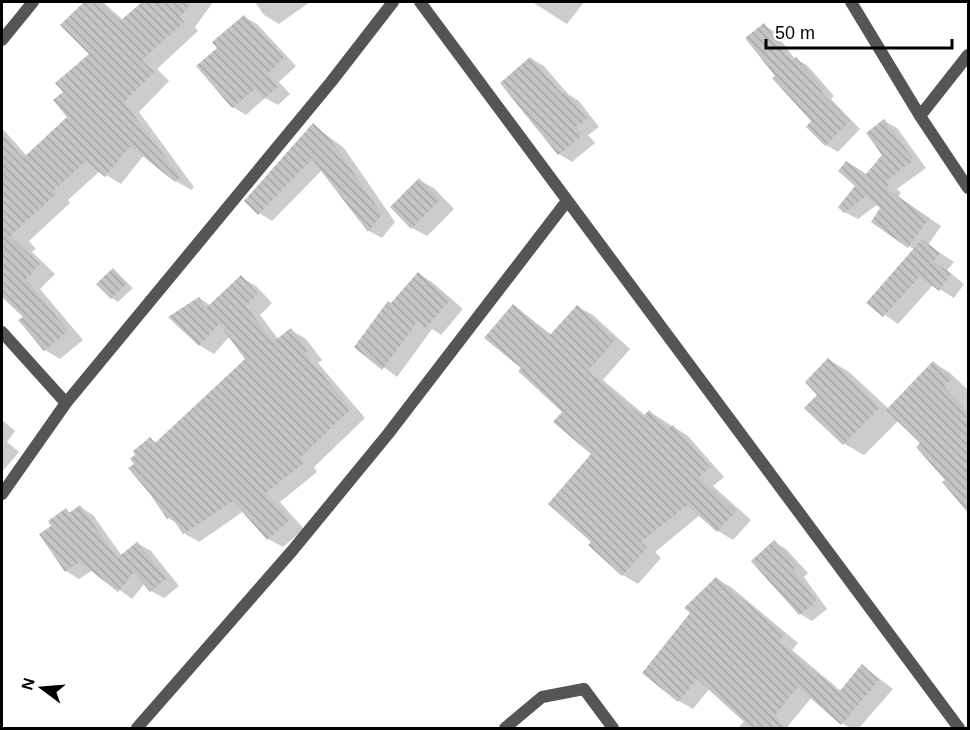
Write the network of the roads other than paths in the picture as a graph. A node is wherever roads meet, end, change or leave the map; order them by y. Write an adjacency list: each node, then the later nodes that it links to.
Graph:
1 (33, 2): 5 (street)
2 (393, 2): 11 (street)
3 (420, 2): 9 (street)
4 (851, 2): 7 (street)
5 (2, 40)
6 (969, 55): 7 (street)
7 (920, 116): 8 (street)
8 (969, 189)
9 (567, 201): 13 (street); 16 (street)
10 (2, 332): 11 (street)
11 (66, 403): 12 (street)
12 (2, 494)
13 (137, 729)
14 (505, 729): 15 (street)
15 (613, 729)
16 (959, 729)

